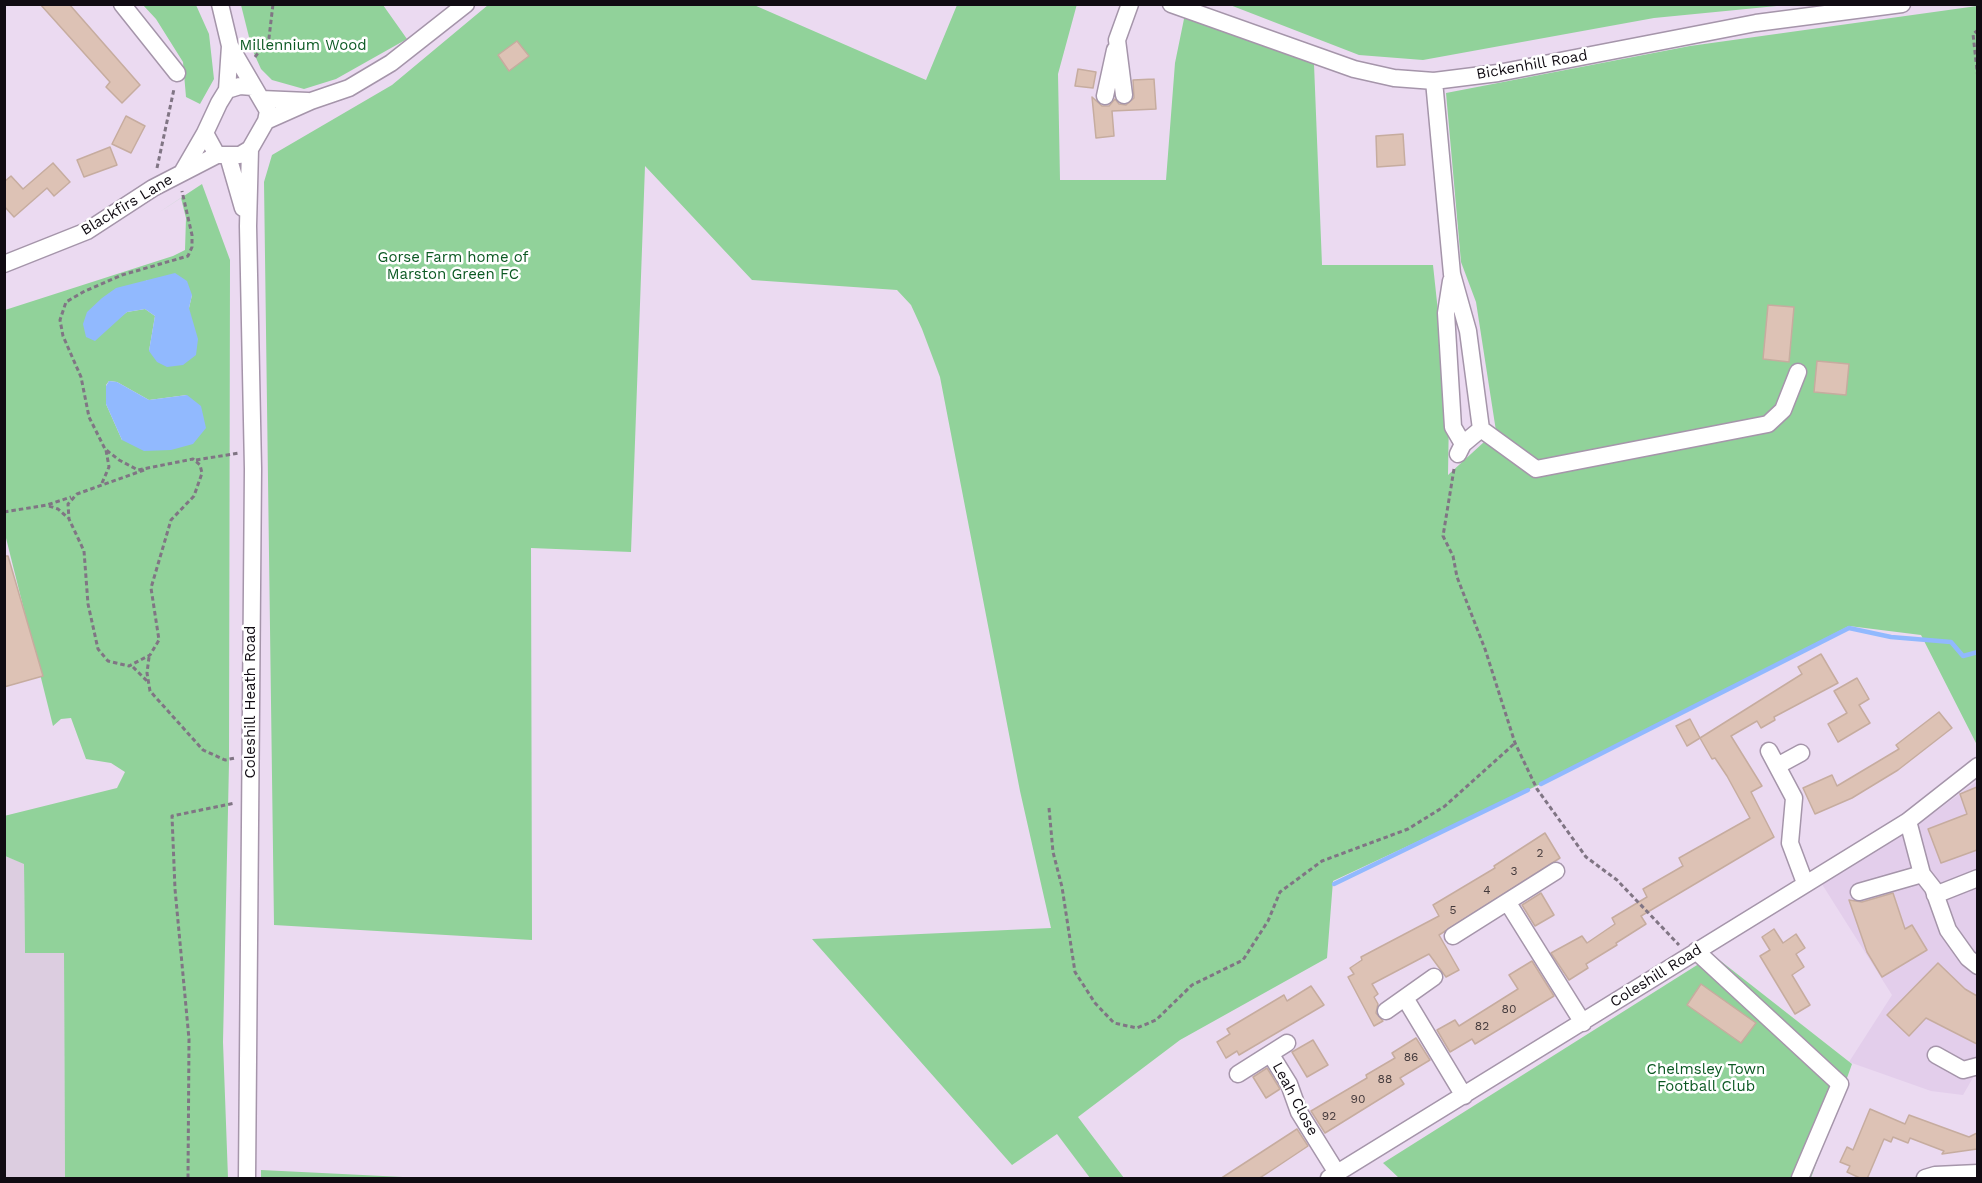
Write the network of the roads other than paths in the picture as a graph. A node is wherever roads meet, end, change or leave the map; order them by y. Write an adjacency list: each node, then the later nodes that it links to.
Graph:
1 (122, 4): 9 (street)
2 (220, 4): 8 (street)
3 (466, 4): 15 (street)
4 (1130, 4): 7 (street)
5 (1171, 4): 10 (street, Bickenhill Road)
6 (1902, 4): 10 (street, Bickenhill Road)
7 (1118, 40): 13 (street); 14 (street)
8 (230, 46): 11 (street); 12 (street)
9 (177, 73)
10 (1434, 81): 23 (street)
11 (227, 90): 12 (street); 17 (street)
12 (257, 93): 15 (street); 16 (street)
13 (1124, 95)
14 (1105, 96)
15 (311, 101): 16 (street)
16 (266, 121): 18 (street)
17 (206, 133): 19 (street); 20 (street, Blackfirs Lane)
18 (250, 148): 19 (street); 21 (street, Coleshill Heath Road)
19 (223, 155): 20 (street, Blackfirs Lane); 21 (street, Coleshill Heath Road)
20 (179, 173): 22 (street, Blackfirs Lane)
21 (248, 226): 53 (street, Coleshill Heath Road)
22 (4, 264)
23 (1452, 274): 25 (street); 25 (street)
24 (1798, 372): 25 (street)
25 (1481, 429)
26 (1769, 751): 28 (street)
27 (1801, 753): 28 (street)
28 (1778, 766): 34 (street)
29 (1977, 766): 30 (street, Coleshill Road)
30 (1908, 821): 32 (street); 34 (street, Coleshill Road)
31 (1556, 871): 37 (street)
32 (1922, 874): 35 (street); 36 (street)
33 (1977, 878): 36 (street)
34 (1805, 883): 39 (street, Coleshill Road)
35 (1859, 892)
36 (1935, 895): 40 (street)
37 (1508, 903): 38 (street); 44 (street)
38 (1453, 936)
39 (1690, 950): 44 (street, Coleshill Road); 54 (street)
40 (1977, 966)
41 (1434, 977): 42 (street)
42 (1405, 998): 43 (street); 50 (street)
43 (1386, 1011)
44 (1582, 1023): 50 (street, Coleshill Road)
45 (1287, 1043): 46 (street, Leah Close)
46 (1271, 1055): 49 (street, Leah Close); 52 (street, Leah Close)
47 (1936, 1055): 48 (street)
48 (1977, 1066)
49 (1238, 1074)
50 (1464, 1096): 52 (street, Coleshill Road)
51 (1977, 1173): 55 (street)
52 (1333, 1176)
53 (247, 1179)
54 (1800, 1179)
55 (1925, 1179)

